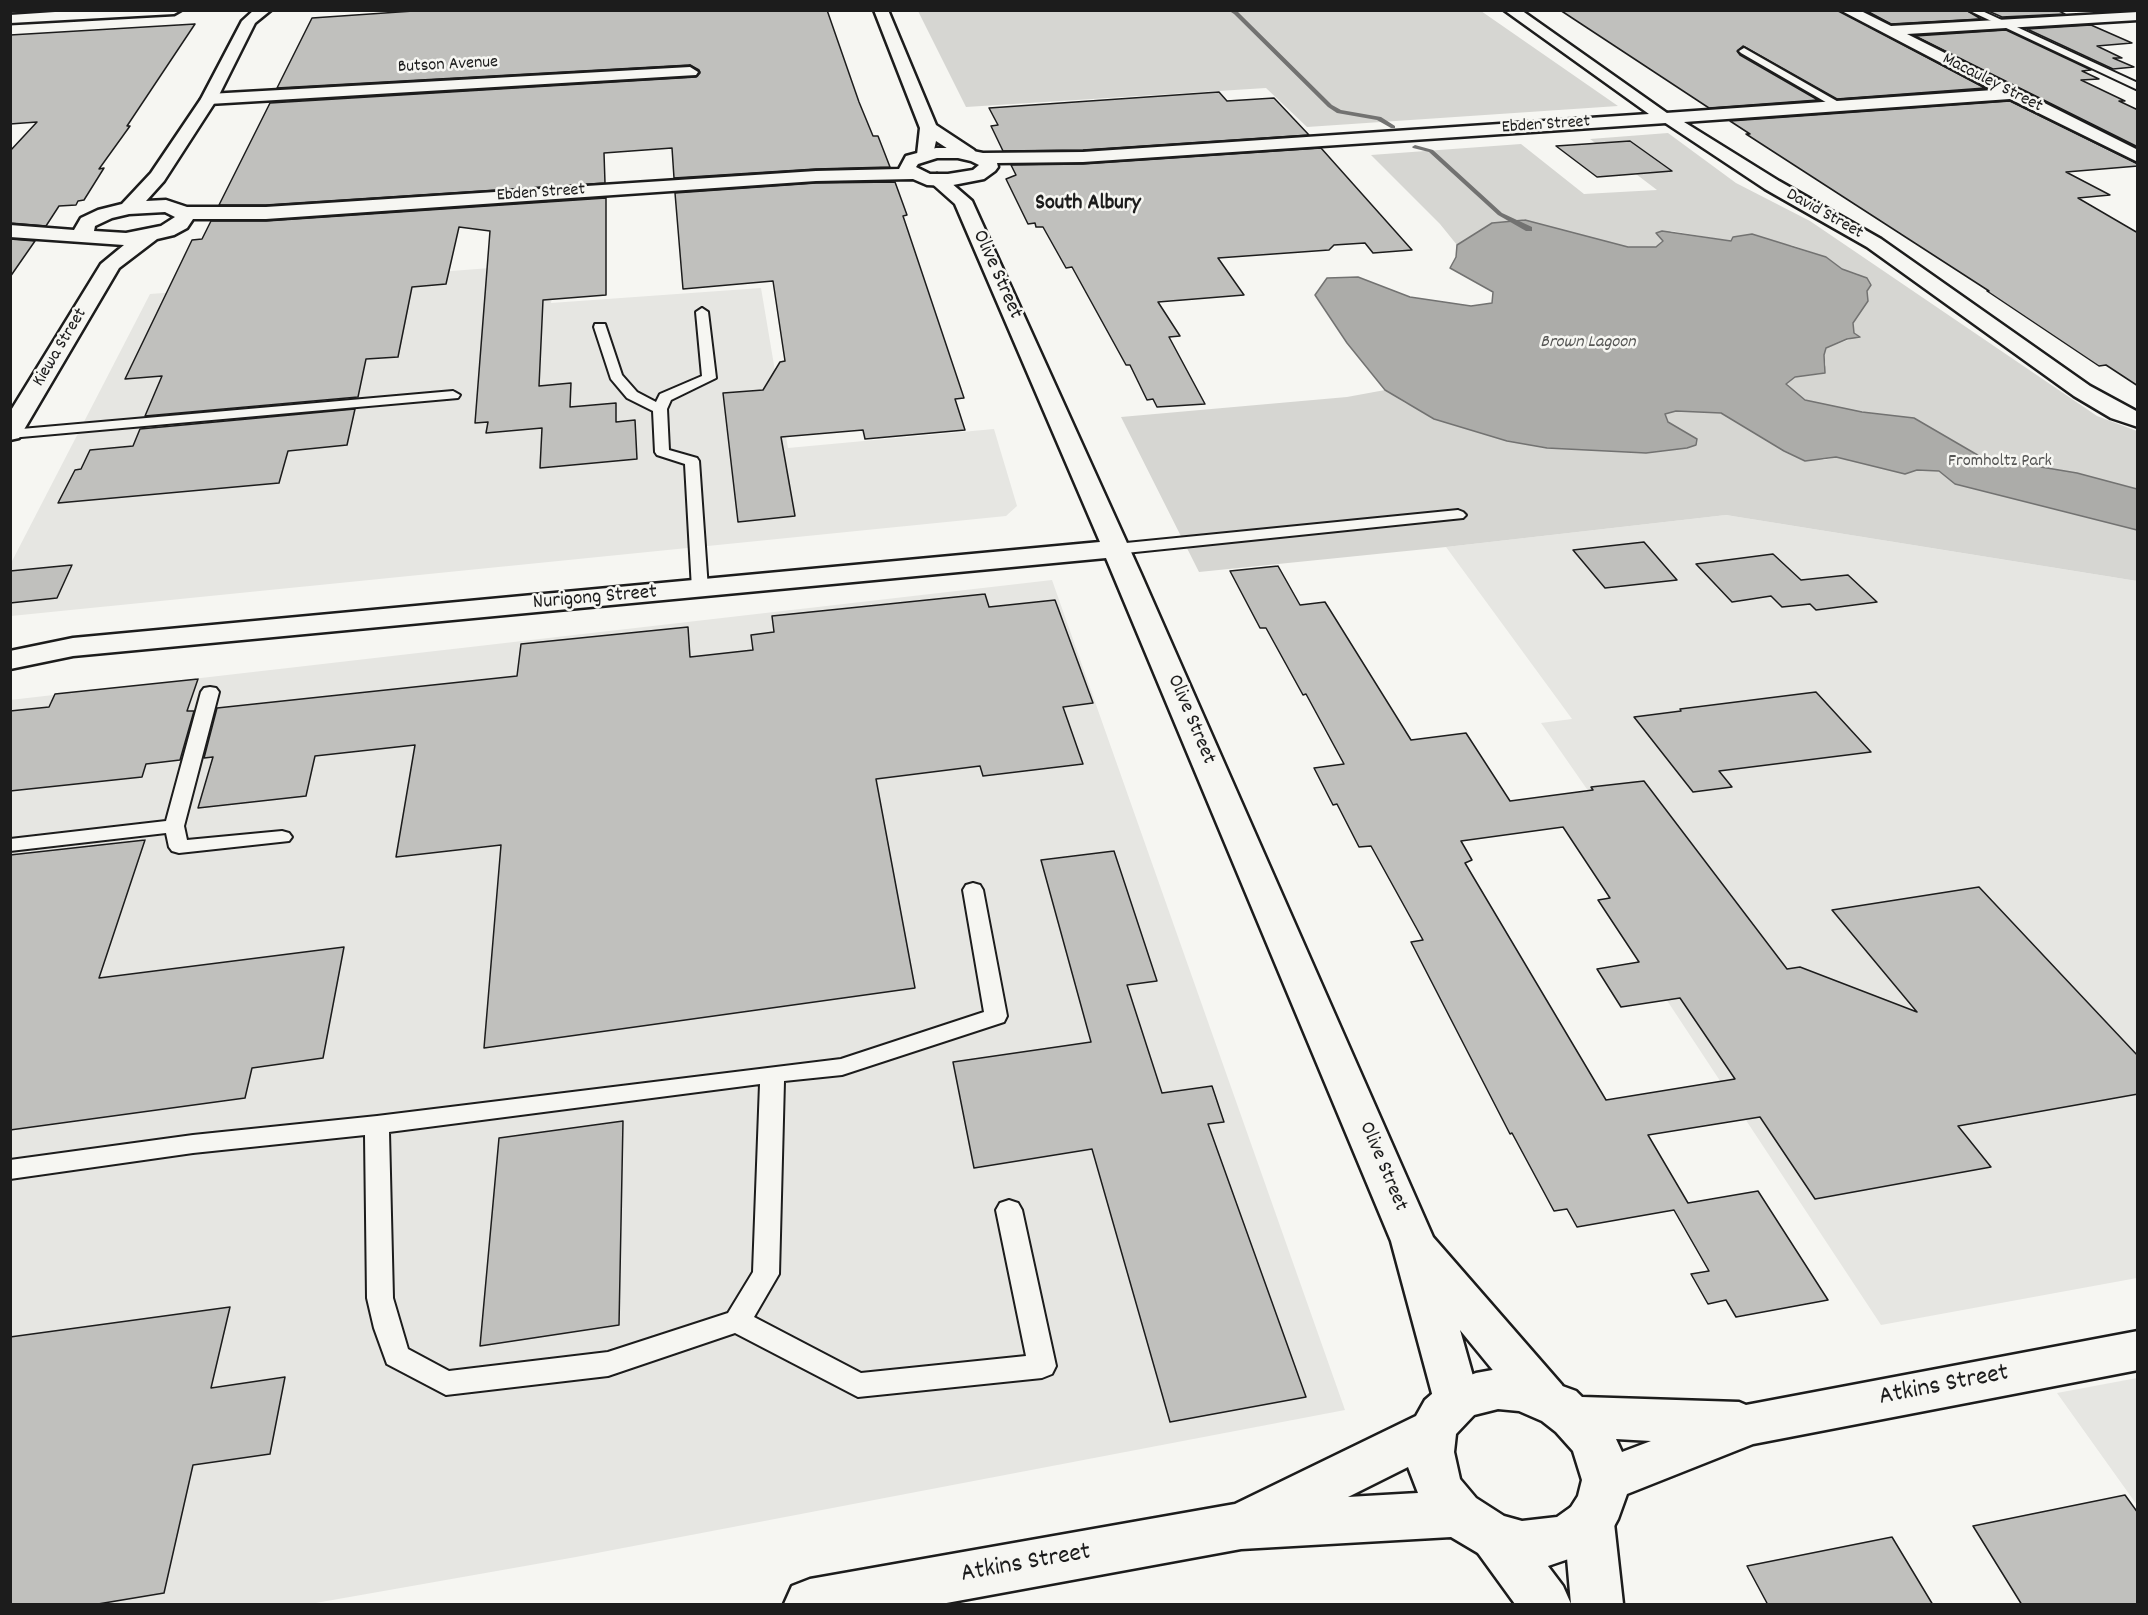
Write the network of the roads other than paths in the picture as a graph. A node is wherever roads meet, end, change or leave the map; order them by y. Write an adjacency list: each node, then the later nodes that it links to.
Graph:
1 (174, 10): 11 (street)
2 (264, 10): 8 (street)
3 (881, 10): 22 (street)
4 (1511, 10): 21 (street, David Street)
5 (1847, 10): 14 (street, Macauley Street)
6 (1972, 10): 12 (lane)
7 (2099, 10): 10 (street)
8 (249, 13): 19 (street)
9 (2138, 16): 10 (street)
10 (2115, 17): 12 (street); 13 (street)
11 (10, 19)
12 (2001, 24): 14 (street); 17 (lane)
13 (2138, 27)
14 (1887, 31): 18 (street, Macauley Street)
15 (1744, 51): 20 (lane)
16 (690, 72): 19 (street, Butson Avenue)
17 (2138, 87)
18 (2009, 94): 20 (street, Ebden Street); 24 (street, Macauley Street)
19 (209, 99): 27 (street)
20 (1839, 106): 21 (street, Ebden Street)
21 (1666, 118): 25 (street, Ebden Street); 40 (street, David Street)
22 (929, 128): 23 (street); 25 (street)
23 (926, 155): 25 (street); 26 (street)
24 (2138, 157)
25 (979, 164): 28 (street); 29 (street)
26 (910, 168): 28 (street); 31 (street, Ebden Street)
27 (158, 177): 30 (street); 31 (street)
28 (938, 180): 29 (street, Olive Street)
29 (963, 201): 43 (street, Olive Street)
30 (129, 208): 31 (street); 33 (street)
31 (174, 216): 34 (street)
32 (10, 230): 33 (street)
33 (96, 231): 34 (street); 35 (street)
34 (149, 236): 35 (street, Kiewa Street)
35 (111, 264): 41 (street, Kiewa Street)
36 (702, 312): 39 (lane)
37 (600, 327): 39 (lane)
38 (453, 395): 41 (lane)
39 (660, 409): 44 (lane)
40 (2138, 420)
41 (10, 434)
42 (1458, 515): 43 (lane)
43 (1116, 549): 44 (street, Nurigong Street); 57 (street, Olive Street)
44 (700, 589): 46 (street, Nurigong Street)
45 (10, 646): 46 (street, Nurigong Street)
46 (73, 647): 47 (street, Nurigong Street)
47 (10, 660)
48 (210, 692): 49 (lane)
49 (174, 826): 50 (lane); 51 (lane)
50 (282, 837)
51 (10, 845)
52 (973, 891): 53 (lane)
53 (772, 1074): 54 (lane); 58 (lane)
54 (377, 1125): 55 (lane); 58 (lane)
55 (10, 1170)
56 (1009, 1209): 58 (lane)
57 (1413, 1241): 60 (street, Olive Street); 61 (street, Olive Street)
58 (737, 1321)
59 (2138, 1350): 62 (street, Atkins Street)
60 (1559, 1408): 61 (street); 62 (street, Atkins Street); 63 (street)
61 (1445, 1416): 64 (street, Atkins Street); 65 (street)
62 (1751, 1424): 63 (street, Atkins Street)
63 (1597, 1502): 65 (street); 68 (street)
64 (1241, 1526): 65 (street, Atkins Street); 66 (street, Atkins Street)
65 (1477, 1526): 67 (street)
66 (810, 1605)
67 (1545, 1605)
68 (1597, 1605)

